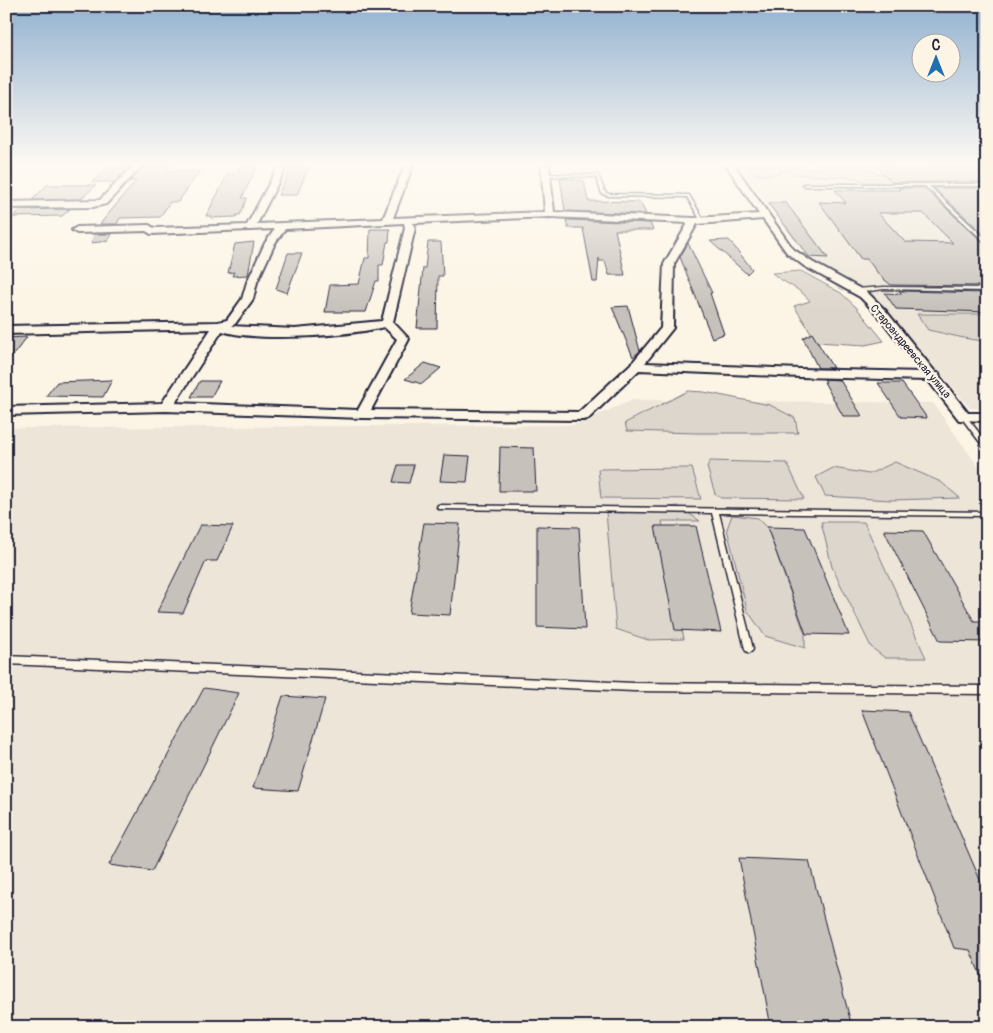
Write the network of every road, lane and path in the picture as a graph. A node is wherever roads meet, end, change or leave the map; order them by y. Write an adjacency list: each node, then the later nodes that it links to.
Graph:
1 (258, 213): 11 (street)
2 (390, 213): 10 (street)
3 (695, 213): 9 (lane)
4 (764, 213): 7 (street, Староандреевская улица)
5 (956, 213): 14 (lane)
6 (550, 214): 8 (street); 9 (street)
7 (766, 216): 9 (street); 16 (street, Староандреевская улица)
8 (408, 220): 10 (street); 17 (street)
9 (698, 220): 20 (street)
10 (387, 221): 12 (street)
11 (251, 226): 12 (street); 13 (street)
12 (282, 226): 18 (street)
13 (77, 230)
14 (987, 243)
15 (987, 290): 16 (lane)
16 (856, 291): 21 (street, Староандреевская улица)
17 (387, 324): 18 (street); 24 (street)
18 (218, 326): 19 (street); 22 (street)
19 (6, 330)
20 (636, 366): 21 (street); 24 (street)
21 (934, 376): 25 (street, Староандреевская улица)
22 (166, 407): 23 (street); 24 (street)
23 (6, 412)
24 (362, 414)
25 (964, 417): 26 (street); 27 (lane)
26 (987, 417)
27 (987, 448)
28 (441, 507): 29 (lane)
29 (714, 511): 30 (lane); 31 (lane)
30 (987, 514)
31 (749, 649)
32 (6, 660): 33 (lane)
33 (987, 690)

